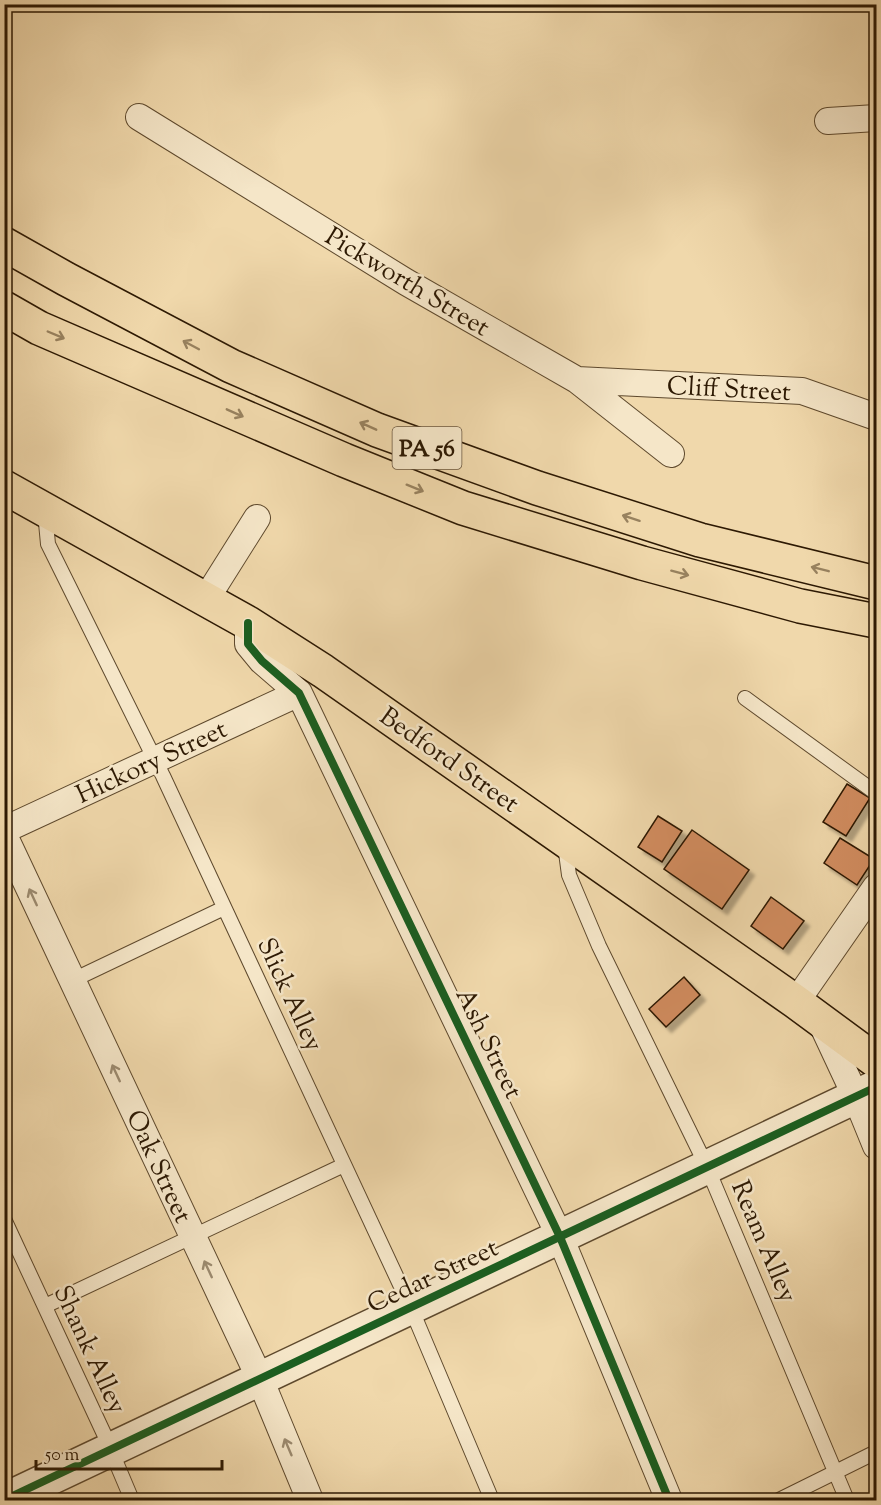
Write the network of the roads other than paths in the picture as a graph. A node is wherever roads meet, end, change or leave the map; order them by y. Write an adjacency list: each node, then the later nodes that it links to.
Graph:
1 (138, 117): 6 (street, Pickworth Street)
2 (876, 118): 3 (street)
3 (828, 121)
4 (4, 244): 12 (main road, PA 56, one-way to 4)
5 (4, 308): 14 (main road, PA 56, one-way to 14)
6 (577, 380): 7 (street, Cliff Street); 8 (street, Pickworth Street)
7 (876, 417)
8 (671, 454)
9 (4, 487): 10 (main road, Bedford Street)
10 (46, 510): 13 (main road, Bedford Street); 18 (lane, Slick Alley)
11 (257, 518): 13 (street)
12 (876, 583)
13 (206, 599): 15 (main road, Bedford Street)
14 (876, 621)
15 (248, 623): 16 (street, Ash Street); 22 (main road, Bedford Street)
16 (299, 693): 18 (street, Hickory Street); 34 (street, Ash Street)
17 (746, 698): 19 (lane)
18 (155, 759): 20 (street, Hickory Street); 24 (lane, Slick Alley)
19 (876, 793)
20 (4, 830)
21 (4, 835): 25 (street, Oak Street, one-way to 21)
22 (564, 838): 26 (main road, Bedford Street); 31 (lane, Ream Alley)
23 (876, 887): 26 (street)
24 (224, 908): 25 (lane); 30 (lane, Slick Alley)
25 (73, 980): 33 (street, Oak Street, one-way to 25)
26 (808, 1011): 27 (main road, Bedford Street); 28 (street)
27 (876, 1061)
28 (866, 1092): 29 (street); 31 (street, Cedar Street)
29 (876, 1146)
30 (344, 1165): 33 (lane); 36 (lane, Slick Alley)
31 (707, 1167): 34 (street, Cedar Street); 40 (lane, Ream Alley)
32 (4, 1219): 35 (lane, Shank Alley)
33 (193, 1236): 35 (lane); 37 (street, Oak Street, one-way to 33)
34 (560, 1237): 36 (street, Cedar Street); 45 (street, Ash Street)
35 (45, 1306): 38 (lane, Shank Alley)
36 (411, 1308): 37 (street, Cedar Street); 44 (lane, Slick Alley)
37 (260, 1379): 38 (street, Cedar Street); 43 (street, Oak Street, one-way to 37)
38 (111, 1449): 41 (street, Cedar Street); 42 (lane, Shank Alley)
39 (876, 1452): 40 (lane)
40 (836, 1472): 46 (lane); 47 (lane, Ream Alley)
41 (4, 1500)
42 (132, 1500)
43 (310, 1500)
44 (492, 1500)
45 (669, 1500)
46 (779, 1500)
47 (847, 1500)

